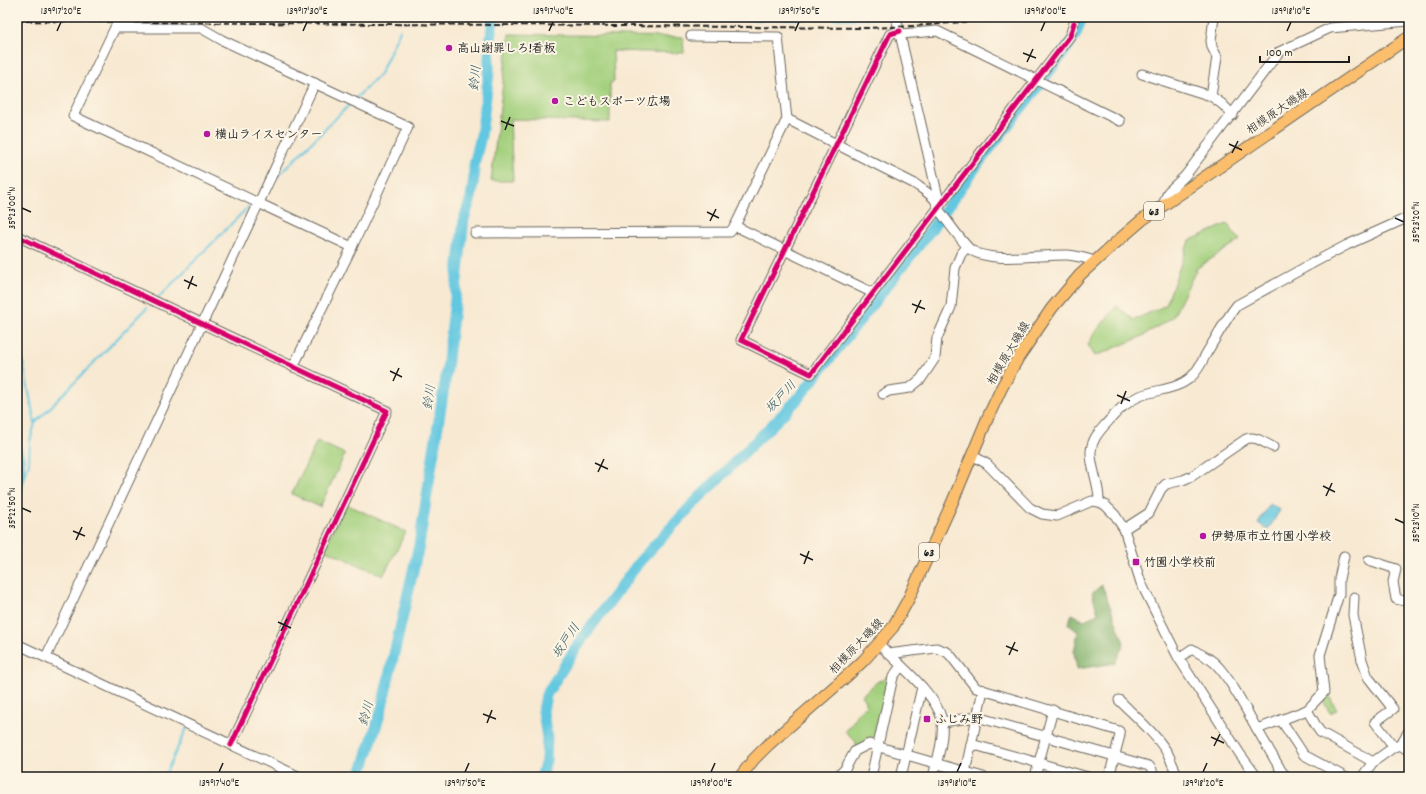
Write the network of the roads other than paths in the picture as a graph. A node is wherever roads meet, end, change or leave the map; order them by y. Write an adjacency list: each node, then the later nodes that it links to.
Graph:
1 (120, 17): 6 (street)
2 (896, 17): 7 (street)
3 (1214, 17): 13 (street)
4 (1409, 21): 14 (street)
5 (1074, 23): 11 (street)
6 (114, 28): 12 (street); 18 (street)
7 (900, 32): 11 (street); 17 (street); 19 (street)
8 (691, 36): 15 (street)
9 (1409, 37): 20 (main road, 相模原大磯線 / 63)
10 (1142, 74): 13 (street)
11 (1036, 81): 16 (street); 19 (street)
12 (315, 83): 18 (street); 25 (street)
13 (1211, 96): 14 (street)
14 (1233, 115): 20 (street)
15 (787, 119): 17 (street); 22 (street)
16 (1120, 121)
17 (836, 145): 19 (street); 27 (street)
18 (258, 203): 25 (street); 30 (street)
19 (937, 205): 26 (street); 29 (street)
20 (1163, 205): 28 (main road, 相模原大磯線 / 63)
21 (1409, 217): 35 (street)
22 (735, 226): 23 (street); 27 (street)
23 (475, 233)
24 (17, 236): 30 (street)
25 (352, 247): 31 (street)
26 (967, 247): 28 (street); 32 (street)
27 (785, 250): 29 (street); 29 (street)
28 (1094, 261): 34 (main road, 相模原大磯線 / 63)
29 (873, 294)
30 (202, 324): 31 (street); 44 (street)
31 (294, 367): 59 (street)
32 (883, 394)
33 (1273, 447): 36 (street)
34 (972, 455): 35 (street); 42 (main road, 相模原大磯線 / 63)
35 (1099, 502): 36 (street)
36 (1124, 528): 45 (street)
37 (1344, 556): 51 (street)
38 (1369, 560): 40 (street)
39 (1354, 597): 60 (street)
40 (1409, 602)
41 (17, 644): 44 (street)
42 (879, 644): 43 (street); 71 (main road, 相模原大磯線 / 63)
43 (888, 654): 46 (street); 48 (street)
44 (46, 657): 59 (street)
45 (1179, 658): 55 (street); 81 (street)
46 (900, 666): 47 (street); 61 (street)
47 (922, 687): 54 (street); 63 (street)
48 (983, 690): 50 (street); 52 (street)
49 (1119, 700): 69 (street)
50 (1053, 710): 57 (street); 64 (street)
51 (1307, 710): 53 (street); 65 (street)
52 (977, 718): 54 (street); 57 (street); 58 (street)
53 (1281, 720): 55 (street); 83 (street)
54 (942, 722): 67 (street)
55 (1257, 729): 82 (street)
56 (1409, 731): 60 (street)
57 (1046, 737): 64 (street); 66 (street)
58 (971, 744): 66 (street); 68 (street)
59 (231, 745): 70 (street)
60 (1397, 746): 62 (street); 65 (street)
61 (878, 747): 63 (street); 72 (street); 73 (street)
62 (1409, 751)
63 (906, 755): 67 (street); 74 (street)
64 (1115, 756): 79 (street); 80 (street)
65 (1373, 762): 84 (street)
66 (1039, 763): 77 (street); 78 (street)
67 (936, 764): 68 (street); 75 (street)
68 (964, 774): 76 (street)
69 (1175, 775)
70 (300, 777)
71 (740, 777)
72 (837, 777)
73 (871, 777)
74 (901, 777)
75 (933, 777)
76 (983, 777)
77 (1035, 777)
78 (1088, 777)
79 (1109, 777)
80 (1153, 777)
81 (1257, 777)
82 (1287, 777)
83 (1345, 777)
84 (1362, 777)

